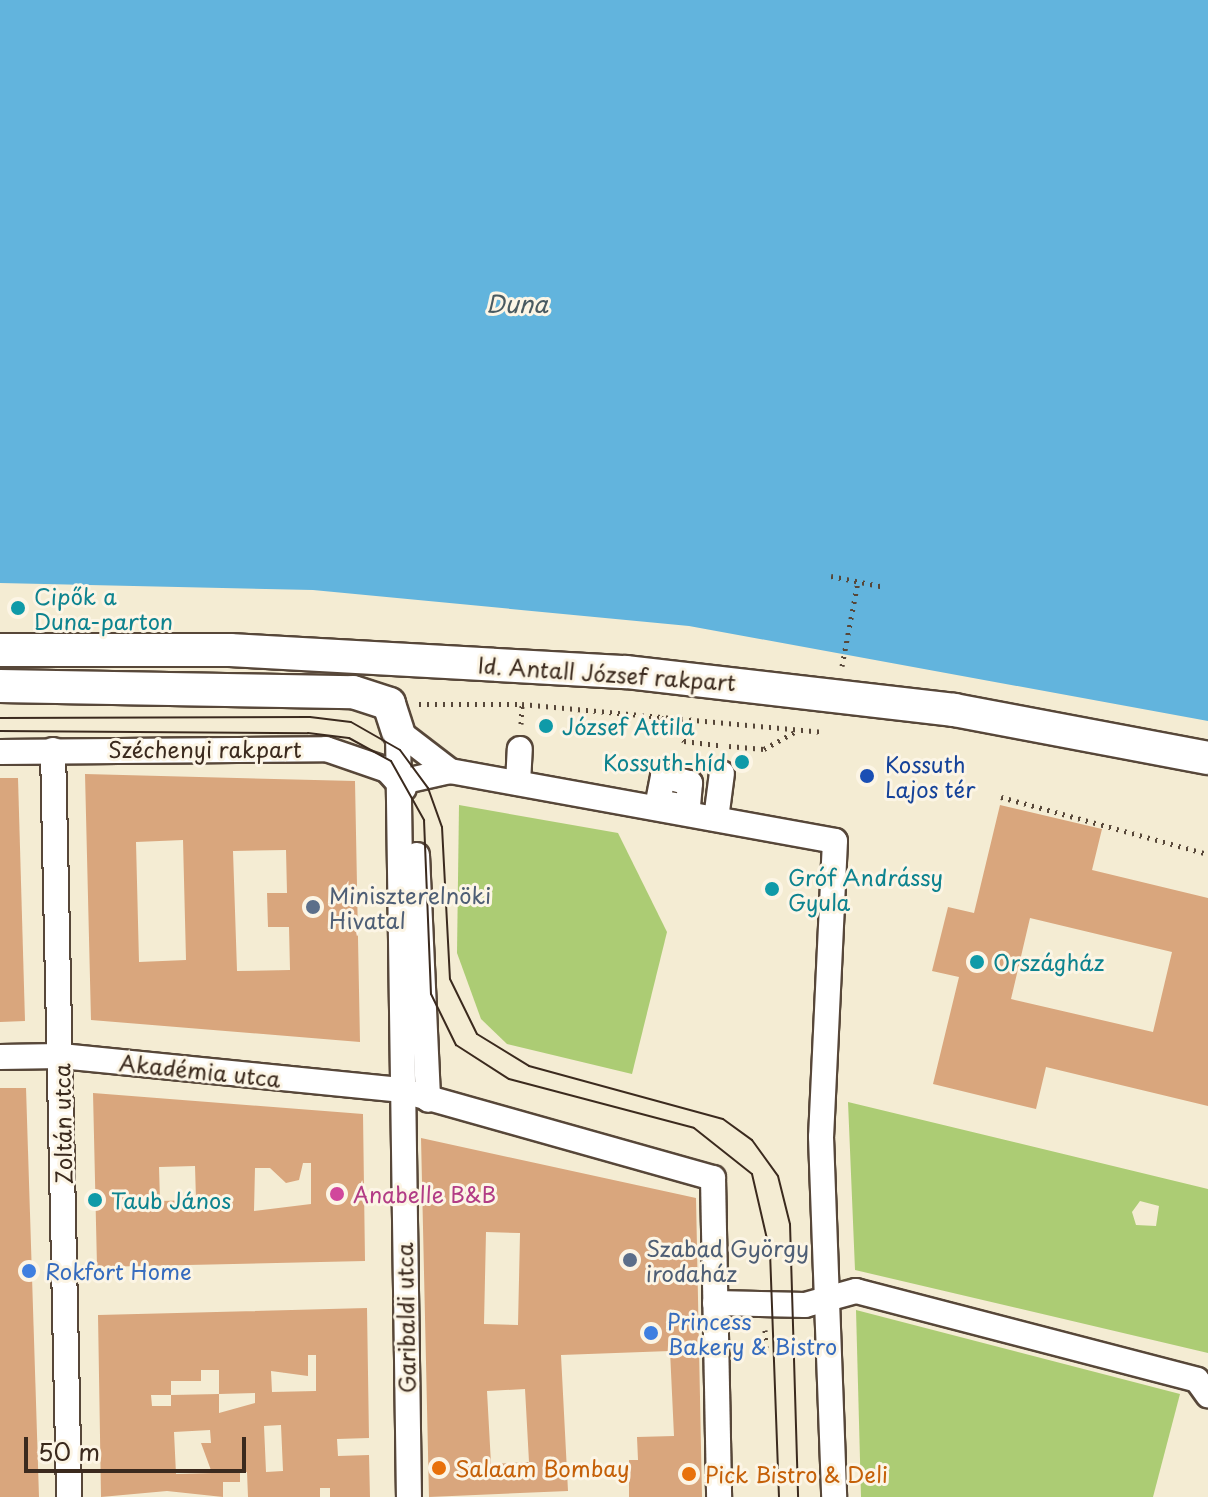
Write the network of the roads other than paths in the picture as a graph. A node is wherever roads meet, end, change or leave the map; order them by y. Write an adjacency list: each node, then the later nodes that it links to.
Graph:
1 (0, 650): 7 (main road, Id. Antall József rakpart)
2 (0, 686): 3 (main road)
3 (393, 718): 8 (street); 10 (street)
4 (520, 749): 11 (street)
5 (53, 750): 6 (street, Széchenyi rakpart); 10 (street, Széchenyi rakpart); 13 (street, Zoltán utca)
6 (0, 752)
7 (1208, 758)
8 (450, 771): 10 (street); 11 (street)
9 (722, 773): 12 (street)
10 (401, 782): 15 (street); 16 (street)
11 (518, 783): 12 (street)
12 (716, 819): 17 (street)
13 (61, 1056): 14 (street, Akadémia utca); 15 (street, Akadémia utca); 20 (street, Zoltán utca)
14 (0, 1057)
15 (400, 1090): 16 (street); 21 (street, Garibaldi utca)
16 (428, 1100): 18 (street)
17 (827, 1296): 18 (street); 19 (street); 23 (street)
18 (715, 1303): 22 (street)
19 (1208, 1395)
20 (69, 1497)
21 (409, 1497)
22 (719, 1497)
23 (834, 1497)

